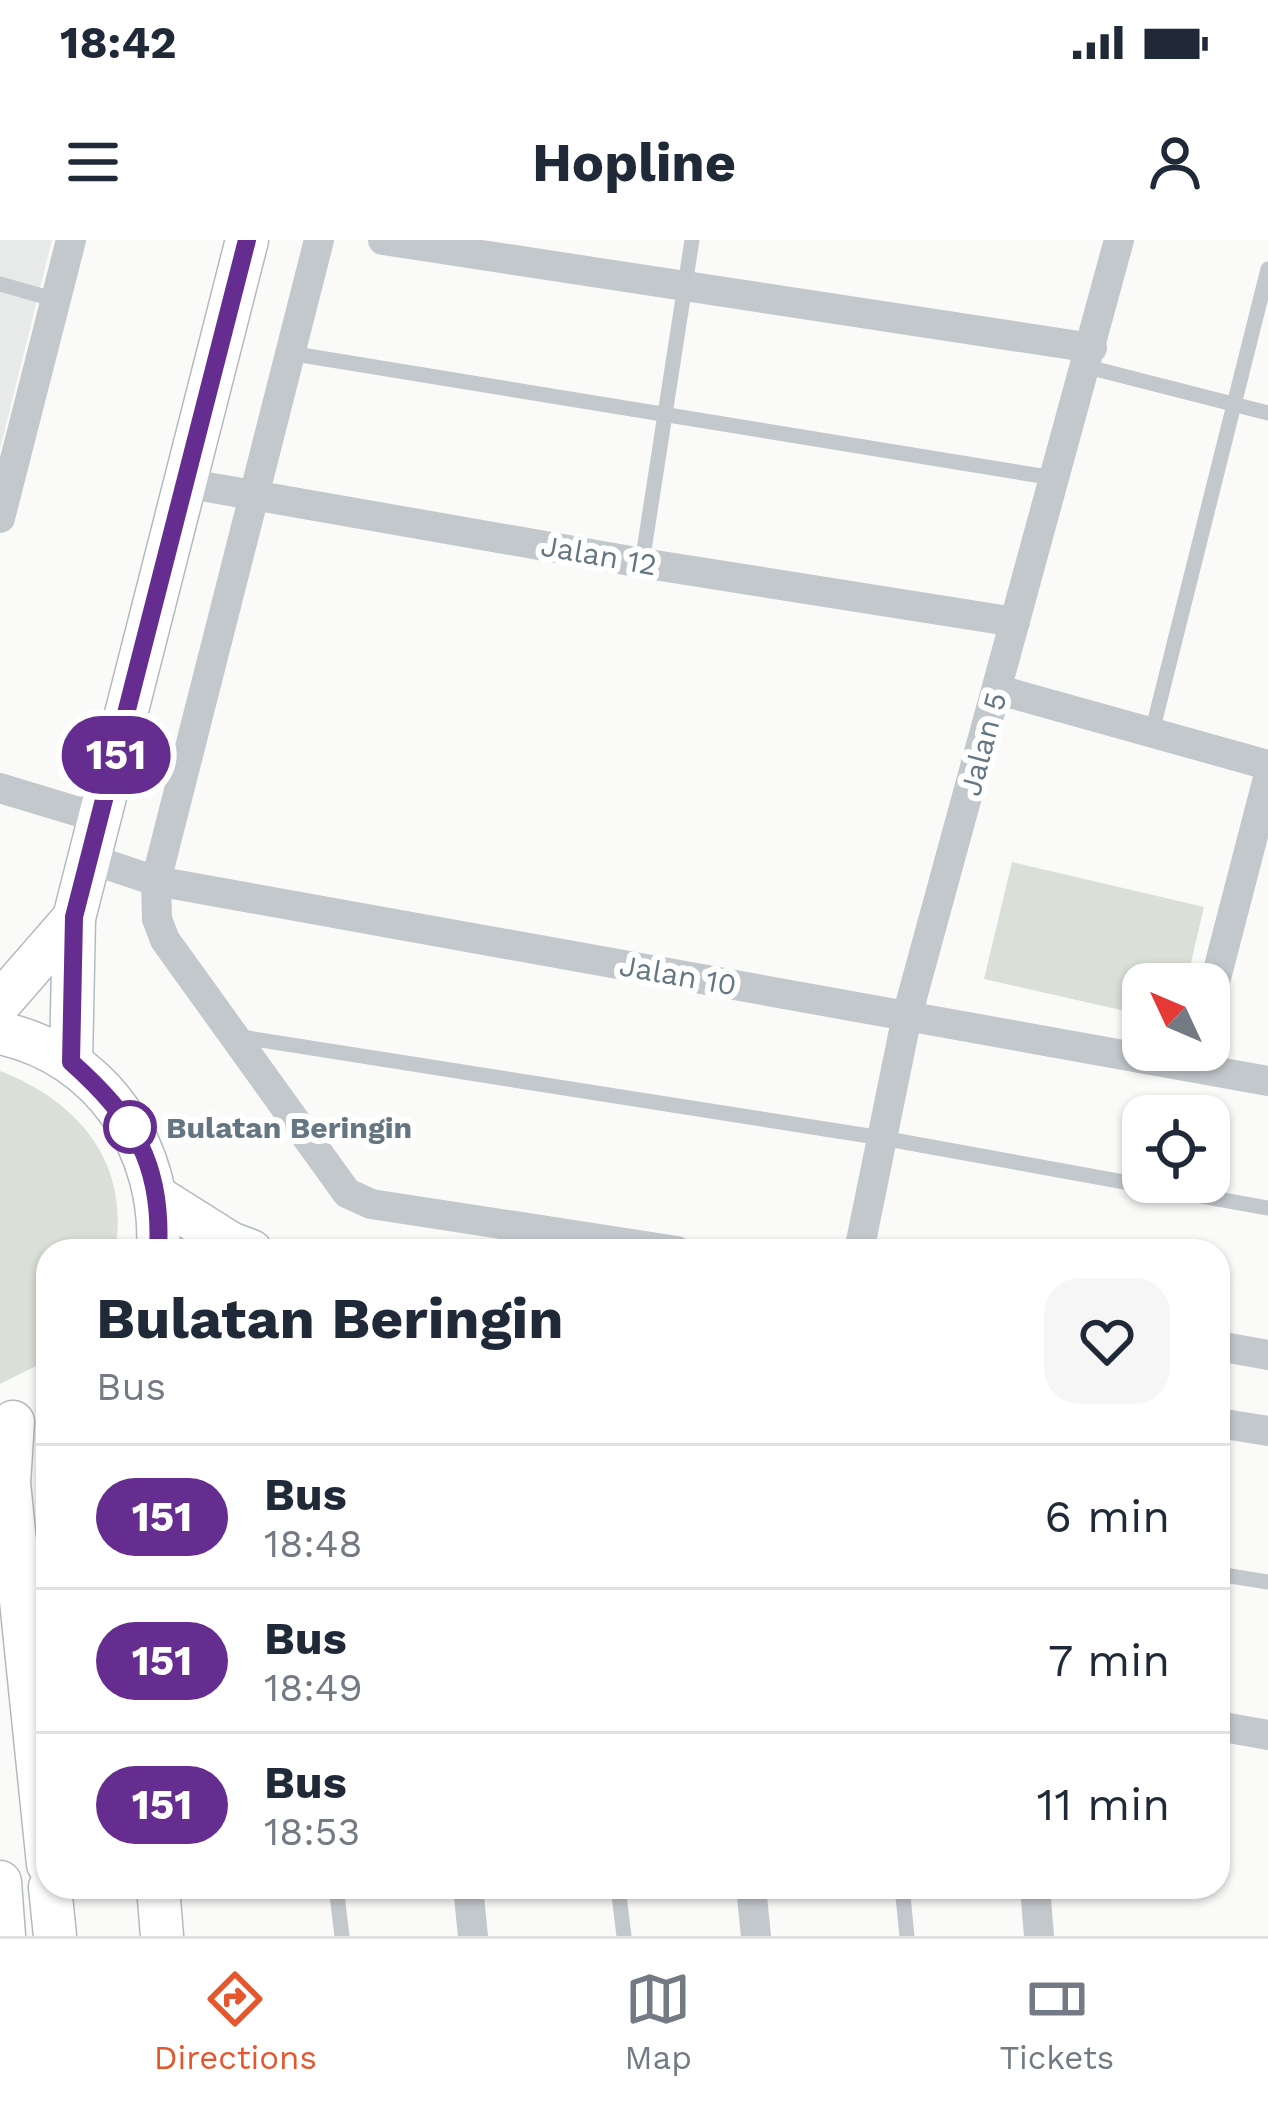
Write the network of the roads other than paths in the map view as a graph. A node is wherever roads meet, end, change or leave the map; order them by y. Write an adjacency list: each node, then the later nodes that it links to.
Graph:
1 (71, 240): 10 (street)
2 (248, 240): 17 (street)
3 (320, 240): 11 (street)
4 (383, 240): 9 (street)
5 (692, 240): 9 (lane)
6 (1119, 240): 12 (street, Jalan 5)
7 (1268, 269): 13 (lane)
8 (0, 284): 10 (lane)
9 (685, 286): 12 (street); 15 (lane)
10 (56, 300): 19 (street)
11 (289, 353): 15 (lane); 18 (street)
12 (1088, 357): 13 (lane); 16 (street, Jalan 5)
13 (1236, 405): 14 (lane); 23 (lane)
14 (1268, 413)
15 (665, 414): 16 (lane); 20 (lane)
16 (1054, 478): 21 (street, Jalan 5)
17 (184, 483): 18 (street, Jalan 12); 27 (street)
18 (253, 495): 20 (street, Jalan 12); 28 (street)
19 (0, 518)
20 (642, 563): 21 (street, Jalan 12)
21 (1015, 622): 22 (street, Jalan 5)
22 (999, 690): 23 (street); 32 (street, Jalan 5)
23 (1152, 732): 24 (street)
24 (1268, 765)
25 (1268, 778): 30 (street)
26 (0, 788): 27 (street, Jalan 10)
27 (94, 838): 28 (street, Jalan 10); 29 (street)
28 (156, 881): 32 (street, Jalan 10); 34 (street)
29 (74, 917): 31 (street); 36 (street)
30 (1220, 963)
31 (0, 1003)
32 (908, 1016): 35 (street, Jalan 10); 39 (street, Jalan 5)
33 (0, 1034): 36 (street)
34 (234, 1036): 39 (lane); 44 (street)
35 (1122, 1047)
36 (71, 1062): 40 (street)
37 (1230, 1069): 38 (street, Jalan 10)
38 (1268, 1081)
39 (882, 1138): 41 (lane); 45 (street, Jalan 5)
40 (158, 1197): 42 (street); 43 (street)
41 (1268, 1208)
42 (158, 1239)
43 (224, 1239)
44 (599, 1239)
45 (862, 1239)
46 (1230, 1348): 47 (street)
47 (1268, 1355)
48 (20, 1418): 55 (street)
49 (1230, 1425): 50 (street)
50 (1268, 1431)
51 (1230, 1576): 52 (lane)
52 (1268, 1582)
53 (1230, 1728): 54 (street)
54 (1268, 1735)
55 (36, 1747)
56 (0, 1882): 65 (street)
57 (51, 1899): 66 (street)
58 (159, 1899): 67 (street)
59 (337, 1899): 68 (lane)
60 (469, 1899): 69 (street)
61 (619, 1899): 70 (lane)
62 (752, 1899): 71 (street)
63 (903, 1899): 72 (lane)
64 (1036, 1899): 73 (street)
65 (4, 1936)
66 (55, 1936)
67 (163, 1936)
68 (342, 1936)
69 (473, 1936)
70 (624, 1936)
71 (756, 1936)
72 (907, 1936)
73 (1039, 1936)

